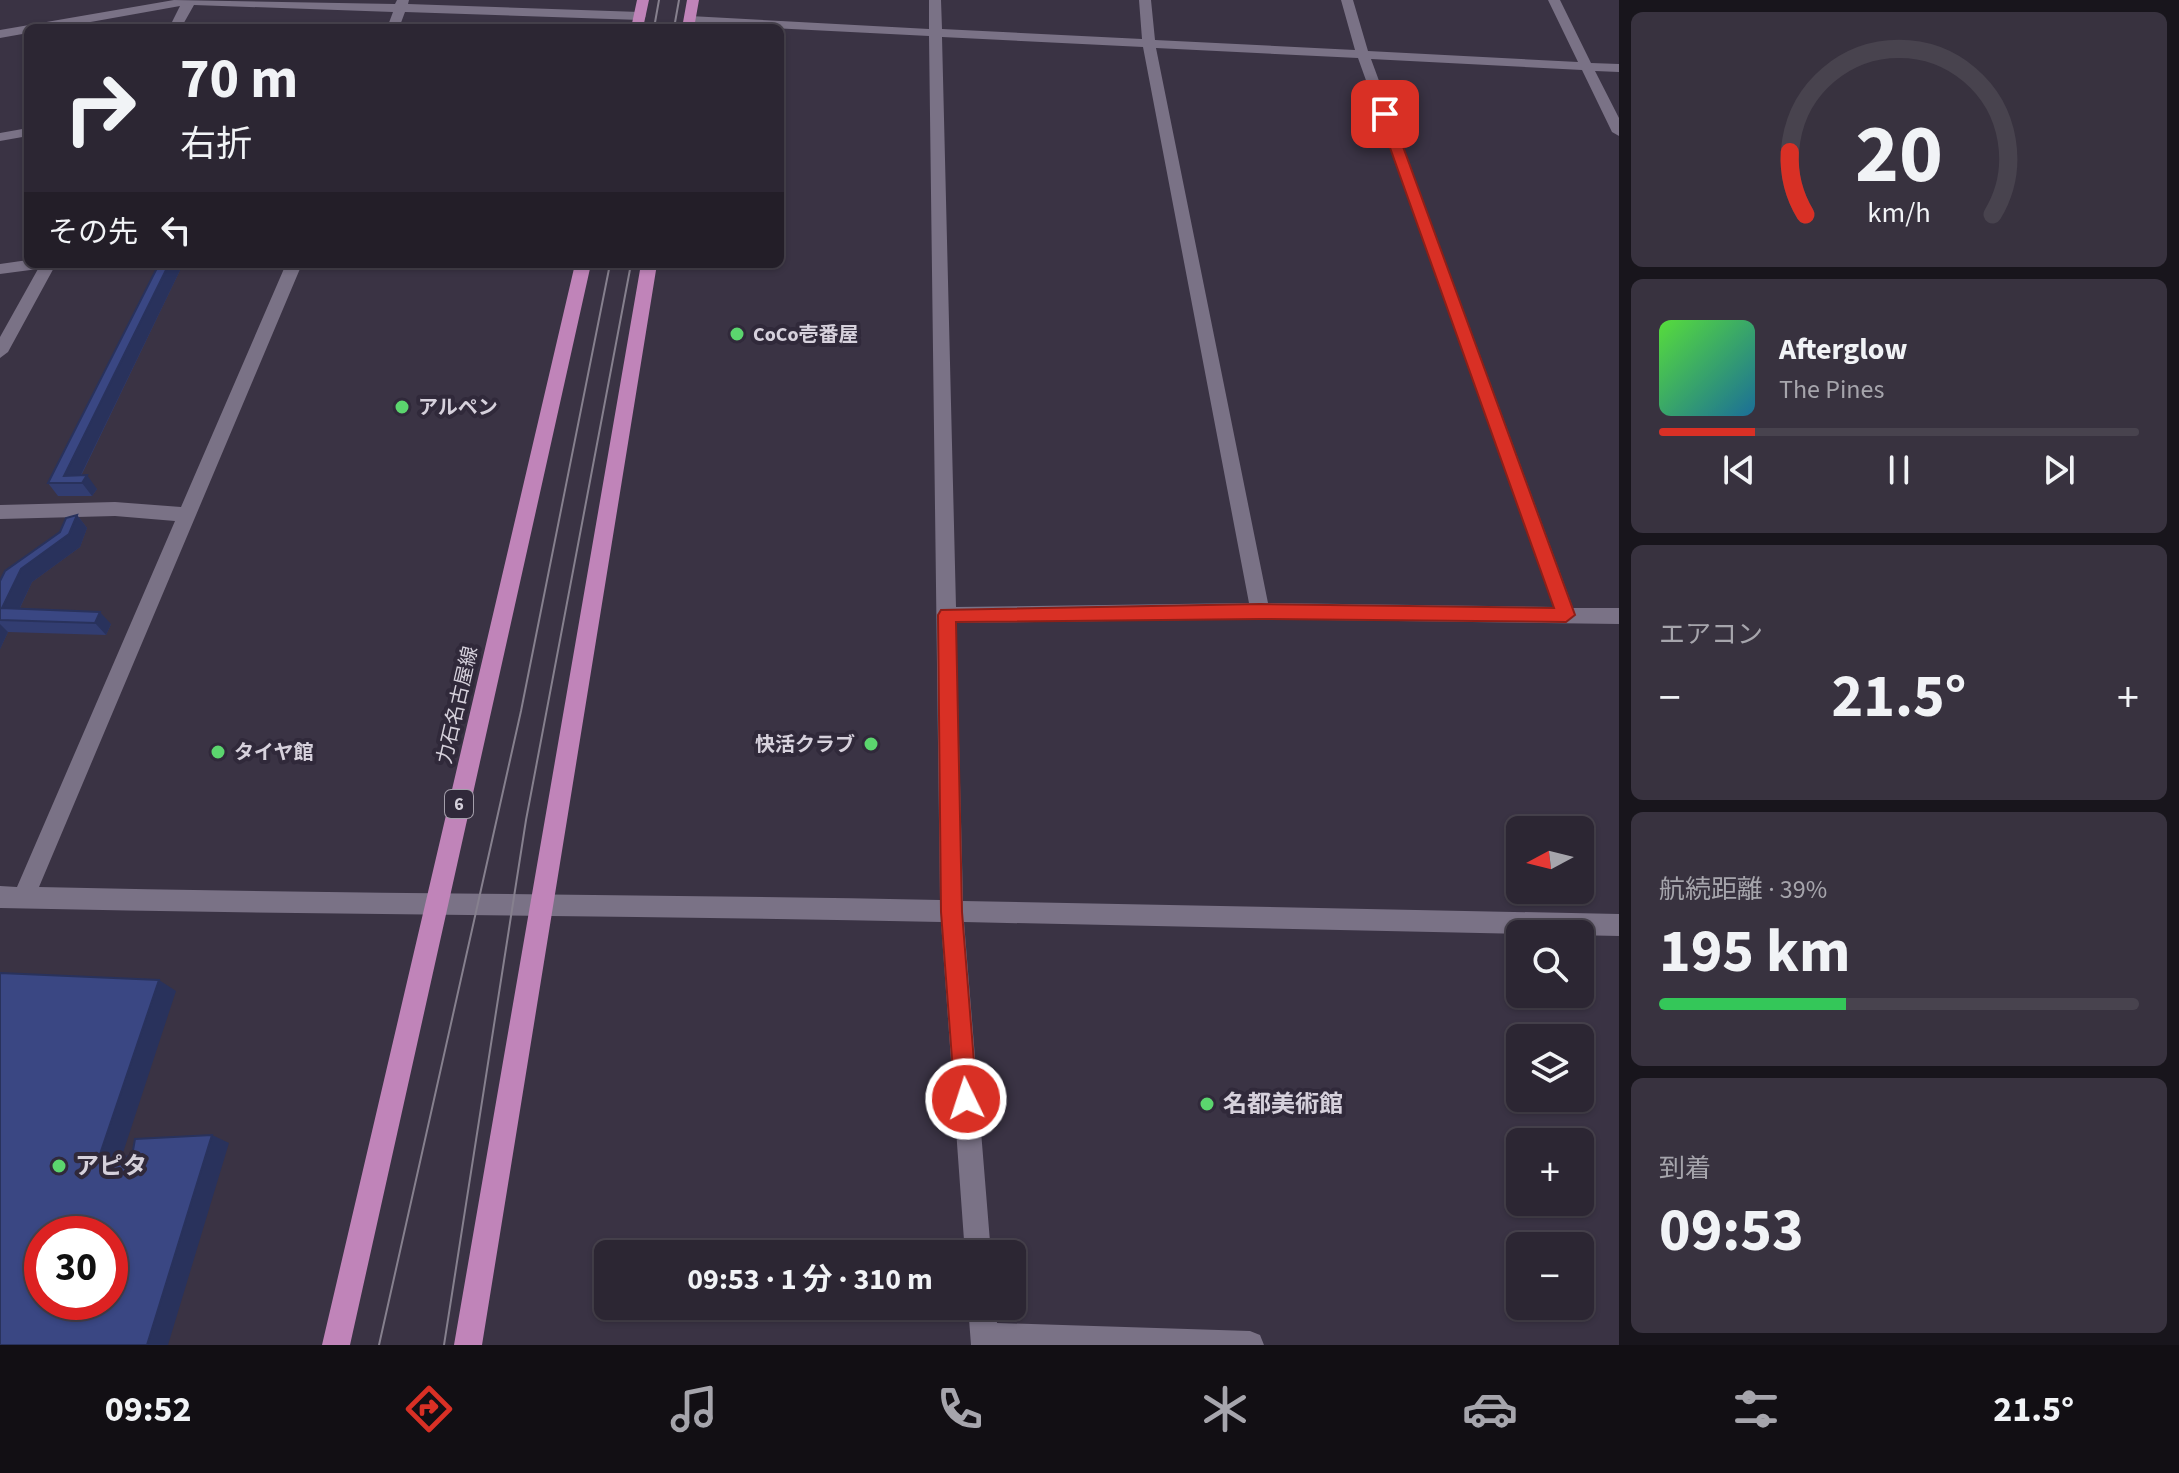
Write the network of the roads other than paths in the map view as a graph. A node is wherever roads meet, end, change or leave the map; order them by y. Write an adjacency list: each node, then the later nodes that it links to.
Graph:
1 (190, 0): 8 (street); 10 (street); 11 (street)
2 (643, 0): 9 (main road)
3 (693, 0): 13 (main road)
4 (935, 0): 17 (street)
5 (1145, 0): 18 (street)
6 (1347, 0): 19 (street)
7 (1554, 0): 20 (street)
8 (402, 4): 9 (street); 12 (street)
9 (638, 22)
10 (57, 24)
11 (177, 24)
12 (394, 24)
13 (689, 24)
14 (784, 28): 17 (street)
15 (24, 30): 16 (street)
16 (0, 34)
17 (934, 35): 18 (street); 35 (street)
18 (1149, 44): 19 (street); 34 (street)
19 (1363, 55): 20 (street); 36 (street)
20 (1587, 66): 21 (street); 22 (street)
21 (1619, 68)
22 (1619, 132)
23 (24, 133): 24 (street)
24 (0, 137)
25 (24, 266): 30 (street)
26 (46, 268): 31 (street)
27 (292, 268): 33 (street)
28 (582, 268): 40 (main road, 力石名古屋線 / 6)
29 (648, 268): 39 (main road)
30 (0, 269)
31 (0, 352)
32 (0, 512): 33 (street)
33 (189, 515): 38 (street)
34 (1260, 611): 35 (street); 36 (street)
35 (947, 615): 41 (street)
36 (1566, 615): 37 (street)
37 (1619, 616)
38 (11, 897): 40 (street)
39 (543, 903): 40 (street); 41 (street); 47 (main road)
40 (436, 904): 46 (main road, 力石名古屋線 / 6)
41 (952, 912): 42 (street); 43 (street)
42 (1619, 925)
43 (977, 1240)
44 (983, 1320): 45 (street)
45 (985, 1340): 48 (street)
46 (336, 1345)
47 (468, 1345)
48 (1250, 1345)

